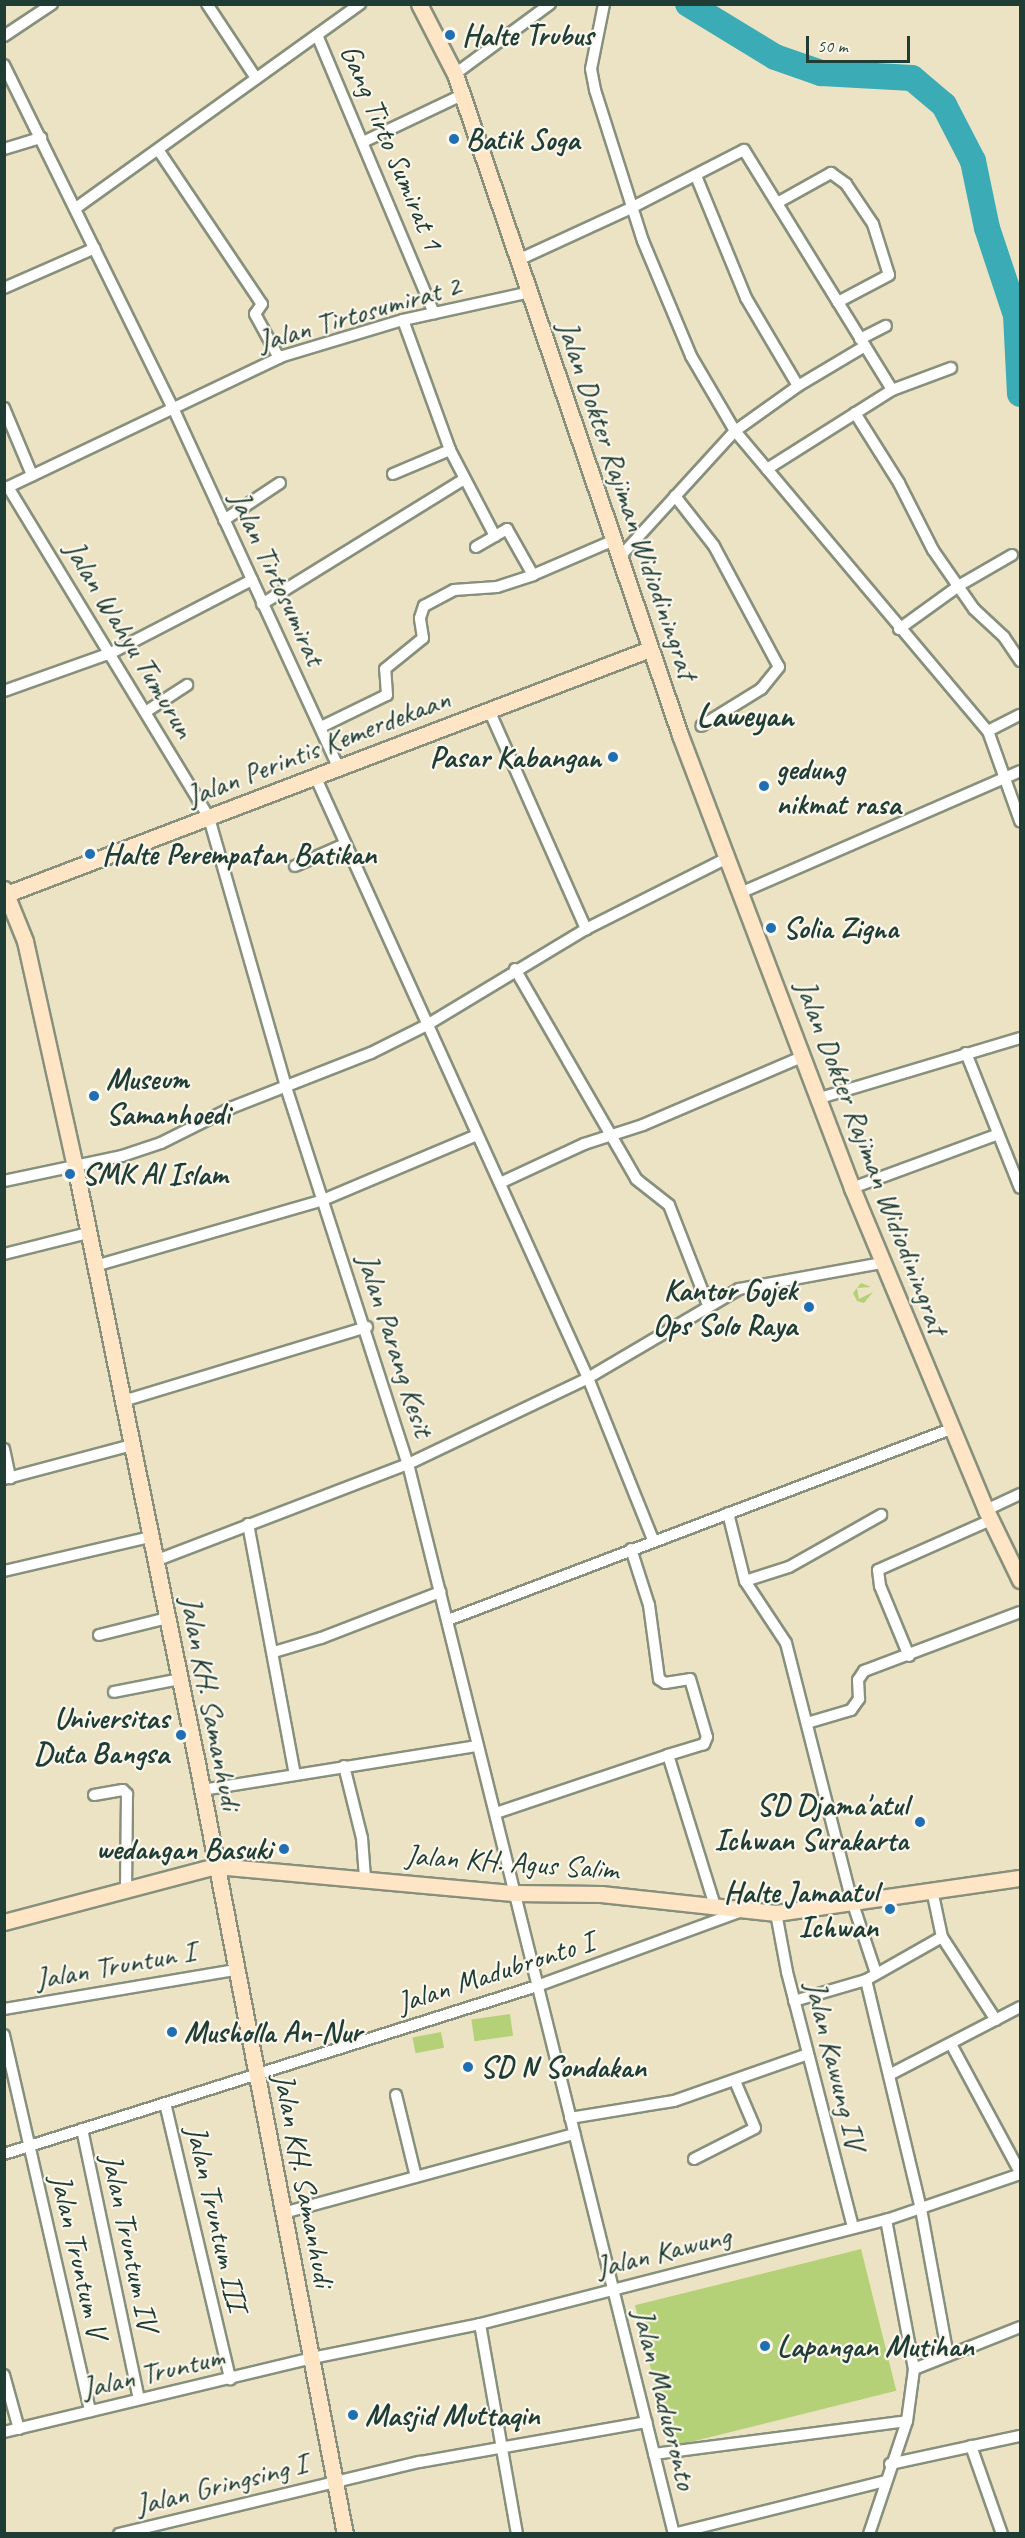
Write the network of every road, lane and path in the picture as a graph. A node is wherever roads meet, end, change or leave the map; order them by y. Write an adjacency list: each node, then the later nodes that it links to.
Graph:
1 (52, 4): 8 (street)
2 (207, 4): 11 (street)
3 (360, 4): 7 (street)
4 (419, 4): 10 (main road, Jalan Dokter Rajiman Widiodiningrat)
5 (550, 4): 10 (street)
6 (604, 4): 20 (street)
7 (317, 35): 11 (street); 14 (street, Gang Tirto Sumirat 1)
8 (4, 36)
9 (4, 65): 13 (street, Jalan Tirtosumirat)
10 (455, 74): 12 (main road, Jalan Dokter Rajiman Widiodiningrat)
11 (256, 78): 16 (street)
12 (462, 95): 14 (street); 22 (main road, Jalan Dokter Rajiman Widiodiningrat)
13 (41, 138): 15 (street); 19 (street, Jalan Tirtosumirat)
14 (363, 142): 26 (street, Gang Tirto Sumirat 1)
15 (4, 149)
16 (159, 151): 19 (street); 30 (street)
17 (696, 176): 18 (street); 20 (street); 32 (street)
18 (777, 203): 25 (street); 25 (street)
19 (76, 208): 21 (street, Jalan Tirtosumirat)
20 (631, 208): 22 (street); 37 (street)
21 (95, 248): 23 (street); 35 (street, Jalan Tirtosumirat)
22 (518, 260): 24 (main road, Jalan Dokter Rajiman Widiodiningrat)
23 (4, 288)
24 (530, 291): 26 (street, Jalan Tirtosumirat 2); 48 (main road, Jalan Dokter Rajiman Widiodiningrat)
25 (838, 302): 29 (street)
26 (434, 313): 27 (street, Jalan Tirtosumirat 2)
27 (403, 320): 30 (street, Jalan Tirtosumirat 2); 38 (street)
28 (886, 327): 29 (street)
29 (862, 342): 32 (street); 33 (street)
30 (279, 358): 35 (street, Jalan Tirtosumirat 2)
31 (951, 368): 33 (street)
32 (798, 386): 37 (street)
33 (892, 390): 36 (street)
34 (4, 408): 41 (street)
35 (174, 410): 41 (street, Jalan Tirtosumirat 2); 46 (street, Jalan Tirtosumirat)
36 (855, 413): 39 (street); 54 (street)
37 (735, 431): 39 (street); 45 (street)
38 (450, 450): 40 (street); 42 (street)
39 (767, 469): 56 (street)
40 (393, 474)
41 (32, 475): 44 (street, Jalan Tirtosumirat 2)
42 (464, 479): 47 (street); 55 (street)
43 (280, 483): 46 (street)
44 (6, 488): 58 (street, Jalan Wahyu Tumurun)
45 (675, 496): 51 (street); 65 (street)
46 (224, 520): 53 (street, Jalan Tirtosumirat)
47 (495, 536): 49 (street); 52 (street)
48 (612, 541): 51 (main road, Jalan Dokter Rajiman Widiodiningrat); 52 (street)
49 (476, 547)
50 (1012, 555): 54 (street)
51 (618, 559): 57 (main road, Jalan Dokter Rajiman Widiodiningrat)
52 (533, 575): 66 (street)
53 (252, 580): 55 (street, Jalan Tirtosumirat); 58 (street)
54 (960, 585): 56 (street); 59 (street)
55 (262, 604): 66 (street, Jalan Tirtosumirat)
56 (899, 629): 67 (street)
57 (650, 649): 62 (main road, Jalan Perintis Kemerdekaan); 75 (main road, Jalan Dokter Rajiman Widiodiningrat)
58 (111, 653): 61 (street); 63 (street, Jalan Wahyu Tumurun)
59 (1020, 661)
60 (187, 685): 63 (street)
61 (4, 691)
62 (489, 710): 68 (main road, Jalan Perintis Kemerdekaan); 79 (street)
63 (147, 711): 72 (street, Jalan Wahyu Tumurun)
64 (1020, 715): 67 (street)
65 (701, 726)
66 (321, 727): 68 (street, Jalan Tirtosumirat)
67 (988, 731): 71 (street)
68 (338, 767): 70 (main road, Jalan Perintis Kemerdekaan)
69 (1020, 771): 71 (street)
70 (315, 776): 72 (main road, Jalan Perintis Kemerdekaan); 74 (street)
71 (1007, 777): 73 (street); 78 (street)
72 (209, 818): 77 (main road, Jalan Perintis Kemerdekaan); 85 (street, Jalan Parang Kesit)
73 (1020, 821)
74 (345, 844): 76 (street); 81 (street)
75 (727, 858): 78 (main road, Jalan Dokter Rajiman Widiodiningrat); 79 (street)
76 (295, 866)
77 (5, 892): 90 (main road, Jalan KH. Samanhudi)
78 (740, 893): 84 (main road, Jalan Dokter Rajiman Widiodiningrat)
79 (586, 929): 80 (street)
80 (515, 969): 81 (street); 88 (street)
81 (427, 1025): 85 (street); 87 (street)
82 (1020, 1038): 83 (street)
83 (966, 1053): 86 (street); 89 (street)
84 (804, 1056): 86 (main road, Jalan Dokter Rajiman Widiodiningrat); 88 (street)
85 (286, 1087): 90 (street); 95 (street, Jalan Parang Kesit)
86 (820, 1098): 93 (main road, Jalan Dokter Rajiman Widiodiningrat)
87 (477, 1135): 92 (street); 95 (street)
88 (611, 1135): 92 (street); 100 (street)
89 (996, 1135): 93 (street); 94 (street)
90 (75, 1166): 91 (street); 96 (main road, Jalan KH. Samanhudi)
91 (4, 1181)
92 (500, 1183): 102 (street)
93 (852, 1188): 98 (main road, Jalan Dokter Rajiman Widiodiningrat)
94 (1020, 1188)
95 (323, 1200): 99 (street); 101 (street, Jalan Parang Kesit)
96 (88, 1233): 97 (street); 99 (main road, Jalan KH. Samanhudi)
97 (4, 1254)
98 (882, 1263): 100 (street); 104 (main road, Jalan Dokter Rajiman Widiodiningrat)
99 (95, 1266): 103 (main road, Jalan KH. Samanhudi)
100 (708, 1305): 102 (street)
101 (367, 1327): 103 (street); 107 (street, Jalan Parang Kesit)
102 (588, 1378): 107 (street); 115 (street)
103 (123, 1401): 105 (main road, Jalan KH. Samanhudi)
104 (951, 1429): 110 (street); 112 (main road, Jalan Dokter Rajiman Widiodiningrat)
105 (132, 1445): 108 (street); 114 (main road, Jalan KH. Samanhudi)
106 (4, 1449): 108 (street)
107 (408, 1464): 113 (street); 121 (street, Jalan Parang Kesit)
108 (7, 1478)
109 (1020, 1494): 112 (street)
110 (728, 1514): 115 (street); 120 (street)
111 (881, 1515): 120 (street)
112 (988, 1515): 119 (main road, Jalan Dokter Rajiman Widiodiningrat); 127 (street)
113 (248, 1524): 117 (street); 126 (street)
114 (150, 1536): 117 (main road, Jalan KH. Samanhudi); 118 (street)
115 (653, 1540): 116 (street)
116 (631, 1549): 124 (street); 132 (street)
117 (155, 1561): 123 (main road, Jalan KH. Samanhudi)
118 (4, 1571)
119 (1020, 1580)
120 (745, 1581): 130 (street)
121 (440, 1592): 124 (street, Jalan Parang Kesit); 126 (street)
122 (1020, 1612): 127 (street)
123 (167, 1618): 125 (street); 128 (main road, Jalan KH. Samanhudi)
124 (448, 1620): 131 (street, Jalan Parang Kesit)
125 (99, 1635)
126 (274, 1652): 134 (street)
127 (909, 1656): 130 (street)
128 (180, 1679): 129 (street); 135 (main road, Jalan KH. Samanhudi)
129 (114, 1692)
130 (807, 1723): 144 (street)
131 (478, 1746): 133 (street); 137 (street, Jalan Parang Kesit)
132 (668, 1755): 137 (street); 145 (street)
133 (344, 1766): 134 (street); 139 (street)
134 (295, 1774): 135 (street)
135 (202, 1790): 138 (main road, Jalan KH. Samanhudi)
136 (94, 1795): 141 (street)
137 (495, 1813): 143 (street, Jalan Parang Kesit)
138 (216, 1866): 139 (main road, Jalan KH. Agus Salim); 141 (main road, Jalan KH. Agus Salim); 150 (main road, Jalan KH. Samanhudi)
139 (365, 1878): 143 (main road, Jalan KH. Agus Salim)
140 (1020, 1878): 142 (main road, Jalan KH. Agus Salim)
141 (126, 1888): 148 (main road, Jalan KH. Agus Salim)
142 (932, 1890): 144 (main road, Jalan KH. Agus Salim); 149 (street)
143 (514, 1893): 145 (main road, Jalan KH. Agus Salim); 153 (street, Jalan Madubronto)
144 (852, 1901): 147 (main road, Jalan KH. Agus Salim); 151 (street)
145 (715, 1906): 146 (main road, Jalan KH. Agus Salim)
146 (746, 1910): 147 (main road, Jalan KH. Agus Salim); 153 (street, Jalan Madubronto I)
147 (776, 1912): 154 (street, Jalan Kawung IV)
148 (4, 1922)
149 (942, 1937): 151 (street); 157 (street)
150 (234, 1970): 156 (street, Jalan Truntun I); 161 (main road, Jalan KH. Samanhudi)
151 (876, 1973): 152 (street)
152 (866, 1980): 154 (street); 162 (street)
153 (537, 1986): 161 (street, Jalan Madubronto I); 166 (street, Jalan Madubronto)
154 (794, 2001): 160 (street, Jalan Kawung IV)
155 (1020, 2007): 157 (street)
156 (4, 2008)
157 (996, 2020): 159 (street)
158 (4, 2035): 169 (street, Jalan Truntum V)
159 (951, 2044): 162 (street); 172 (street)
160 (808, 2054): 163 (street); 177 (street, Jalan Kawung IV)
161 (256, 2074): 165 (street, Jalan Madubronto I); 175 (main road, Jalan KH. Samanhudi)
162 (889, 2075): 174 (street)
163 (735, 2080): 166 (street); 171 (street)
164 (396, 2095): 173 (street)
165 (165, 2103): 167 (street, Jalan Madubronto I); 185 (street, Jalan Truntum III)
166 (570, 2118): 168 (street, Jalan Madubronto)
167 (82, 2129): 169 (street, Jalan Madubronto I); 186 (street, Jalan Truntum IV)
168 (574, 2134): 173 (street); 178 (street, Jalan Madubronto)
169 (29, 2146): 170 (street, Jalan Madubronto I); 187 (street, Jalan Truntum V)
170 (4, 2154)
171 (694, 2159)
172 (1020, 2173): 174 (street, Jalan Kawung)
173 (416, 2177): 175 (street)
174 (921, 2209): 176 (street, Jalan Kawung); 181 (street)
175 (283, 2213): 182 (main road, Jalan KH. Samanhudi)
176 (886, 2220): 177 (street, Jalan Kawung); 183 (street)
177 (853, 2228): 178 (street, Jalan Kawung)
178 (612, 2288): 179 (street, Jalan Kawung); 189 (street, Jalan Madubronto)
179 (480, 2324): 182 (street, Jalan Kawung); 193 (street)
180 (1020, 2327): 181 (street)
181 (948, 2356): 183 (street)
182 (312, 2358): 185 (street, Jalan Truntum); 197 (main road, Jalan KH. Samanhudi)
183 (914, 2369): 188 (street)
184 (4, 2375): 190 (street)
185 (230, 2379): 186 (street, Jalan Truntum)
186 (139, 2399): 187 (street, Jalan Truntum)
187 (90, 2411): 190 (street, Jalan Truntum)
188 (907, 2421): 195 (street); 196 (street)
189 (646, 2422): 193 (street, Jalan Gringsing I); 195 (street, Jalan Madubronto)
190 (19, 2429): 191 (street, Jalan Truntum)
191 (4, 2432)
192 (1020, 2436): 194 (street)
193 (499, 2446): 197 (street, Jalan Gringsing I); 202 (street)
194 (971, 2446): 196 (street); 205 (street)
195 (654, 2454): 203 (street, Jalan Madubronto)
196 (890, 2464): 198 (street)
197 (334, 2481): 199 (street, Jalan Gringsing I); 201 (main road, Jalan KH. Samanhudi)
198 (885, 2481): 203 (street); 204 (street)
199 (141, 2531): 200 (street, Jalan Gringsing I)
200 (119, 2534)
201 (345, 2534)
202 (517, 2534)
203 (674, 2534)
204 (869, 2534)
205 (1002, 2534)

